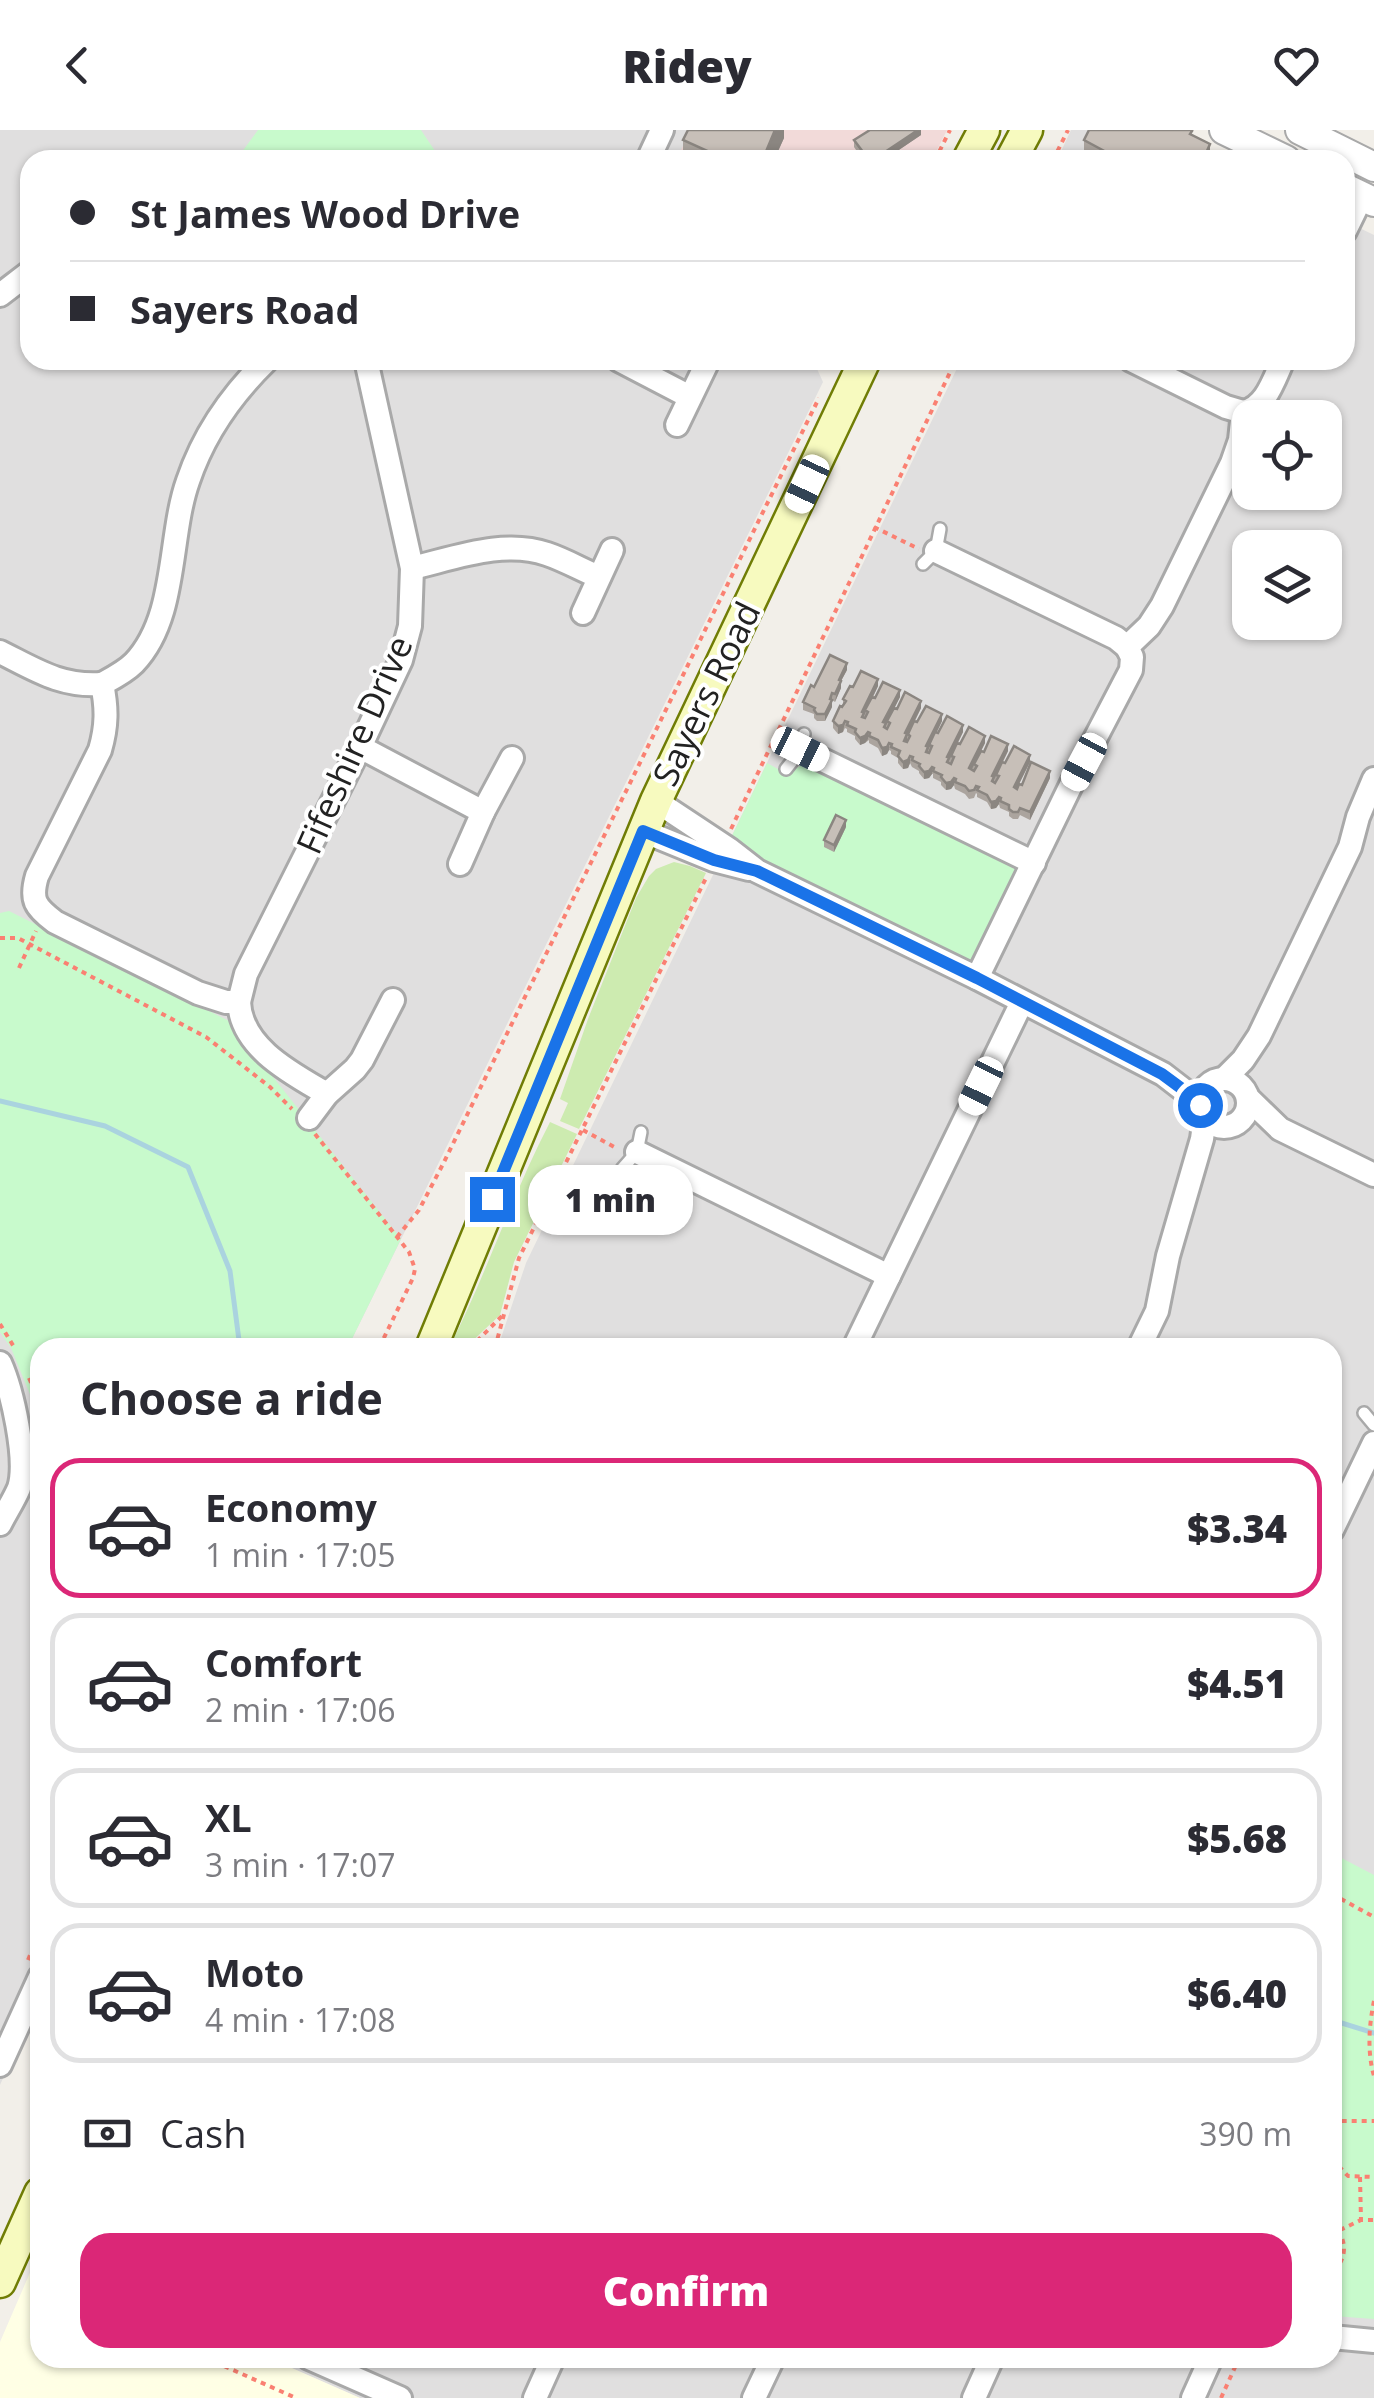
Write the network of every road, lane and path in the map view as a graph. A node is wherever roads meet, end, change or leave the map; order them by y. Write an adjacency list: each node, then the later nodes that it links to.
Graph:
1 (1224, 130): 3 (street)
2 (1300, 130): 4 (street)
3 (1265, 150)
4 (1339, 150)
5 (1374, 168): 6 (street)
6 (1360, 195)
7 (20, 280): 8 (street)
8 (0, 295)
9 (258, 370): 30 (street)
10 (368, 370): 25 (street, Fifeshire Drive)
11 (638, 370): 17 (street)
12 (704, 370): 17 (street)
13 (864, 370): 36 (main road, Sayers Road)
14 (1151, 370): 19 (street)
15 (1278, 370): 18 (street)
16 (820, 396): 65 (path)
17 (690, 397): 20 (street)
18 (1263, 400)
19 (1232, 409)
20 (676, 425)
21 (1232, 463): 28 (street)
22 (874, 527): 24 (path)
23 (612, 550): 26 (street)
24 (933, 550): 28 (street)
25 (412, 568): 26 (street); 32 (street, Fifeshire Drive)
26 (599, 577): 27 (street)
27 (583, 613)
28 (1127, 647): 41 (street)
29 (0, 652): 30 (street)
30 (102, 684): 44 (street)
31 (802, 742): 34 (lane); 41 (street)
32 (360, 747): 38 (street); 50 (street, Fifeshire Drive)
33 (512, 758): 38 (street)
34 (786, 769)
35 (1374, 778): 40 (street)
36 (656, 800): 39 (main road, Sayers Road); 43 (street)
37 (1374, 811): 40 (street)
38 (483, 812): 42 (street)
39 (643, 831): 43 (street); 69 (main road, Sayers Road)
40 (1350, 846): 52 (street)
41 (1034, 863): 48 (street)
42 (460, 864)
43 (757, 871): 48 (street)
44 (40, 909): 46 (path); 50 (street)
45 (0, 938): 46 (path)
46 (30, 944): 47 (path); 58 (path)
47 (20, 968)
48 (977, 978): 51 (street)
49 (393, 1000): 55 (street)
50 (239, 1002): 55 (street)
51 (1022, 1002): 53 (street); 66 (street)
52 (1259, 1036): 54 (street); 56 (street)
53 (1162, 1074): 54 (street); 57 (street)
54 (1221, 1080): 56 (street); 57 (street)
55 (328, 1094): 58 (street)
56 (1247, 1094): 59 (street); 61 (street)
57 (1203, 1115): 59 (street); 63 (street)
58 (303, 1117): 65 (path)
59 (1231, 1126): 61 (street); 63 (street)
60 (582, 1130): 62 (path)
61 (1280, 1130): 64 (street)
62 (633, 1153): 66 (street)
63 (1196, 1162): 72 (street)
64 (1374, 1175)
65 (396, 1237): 68 (path)
66 (889, 1276): 71 (street)
67 (504, 1314): 70 (path)
68 (384, 1338)
69 (436, 1338)
70 (480, 1338)
71 (859, 1338)
72 (1144, 1338)
73 (0, 1363): 77 (street)
74 (1364, 1414): 75 (lane)
75 (1374, 1425)
76 (1374, 1443): 78 (street)
77 (30, 1489): 79 (street)
78 (1342, 1509)
79 (0, 1524)
80 (1342, 1899): 81 (path)
81 (1374, 1917)
82 (30, 1999): 84 (street)
83 (1374, 2001): 85 (path)
84 (0, 2065)
85 (1374, 2076)
86 (1342, 2121): 87 (path)
87 (1374, 2121)
88 (1342, 2170): 89 (path)
89 (1360, 2177): 90 (path); 92 (path)
90 (1374, 2177)
91 (30, 2216): 97 (main road)
92 (1361, 2220): 93 (path); 94 (path)
93 (1374, 2220)
94 (1342, 2229)
95 (1342, 2235): 96 (path)
96 (1342, 2261)
97 (0, 2282)
98 (1342, 2338): 99 (street)
99 (1374, 2342)
100 (228, 2368): 107 (path)
101 (331, 2368): 108 (street)
102 (548, 2368): 109 (street)
103 (768, 2368): 110 (street)
104 (988, 2368): 111 (street)
105 (1206, 2368): 112 (street)
106 (1235, 2368): 113 (path)
107 (296, 2398)
108 (400, 2398)
109 (535, 2398)
110 (754, 2398)
111 (974, 2398)
112 (1193, 2398)
113 (1221, 2398)

